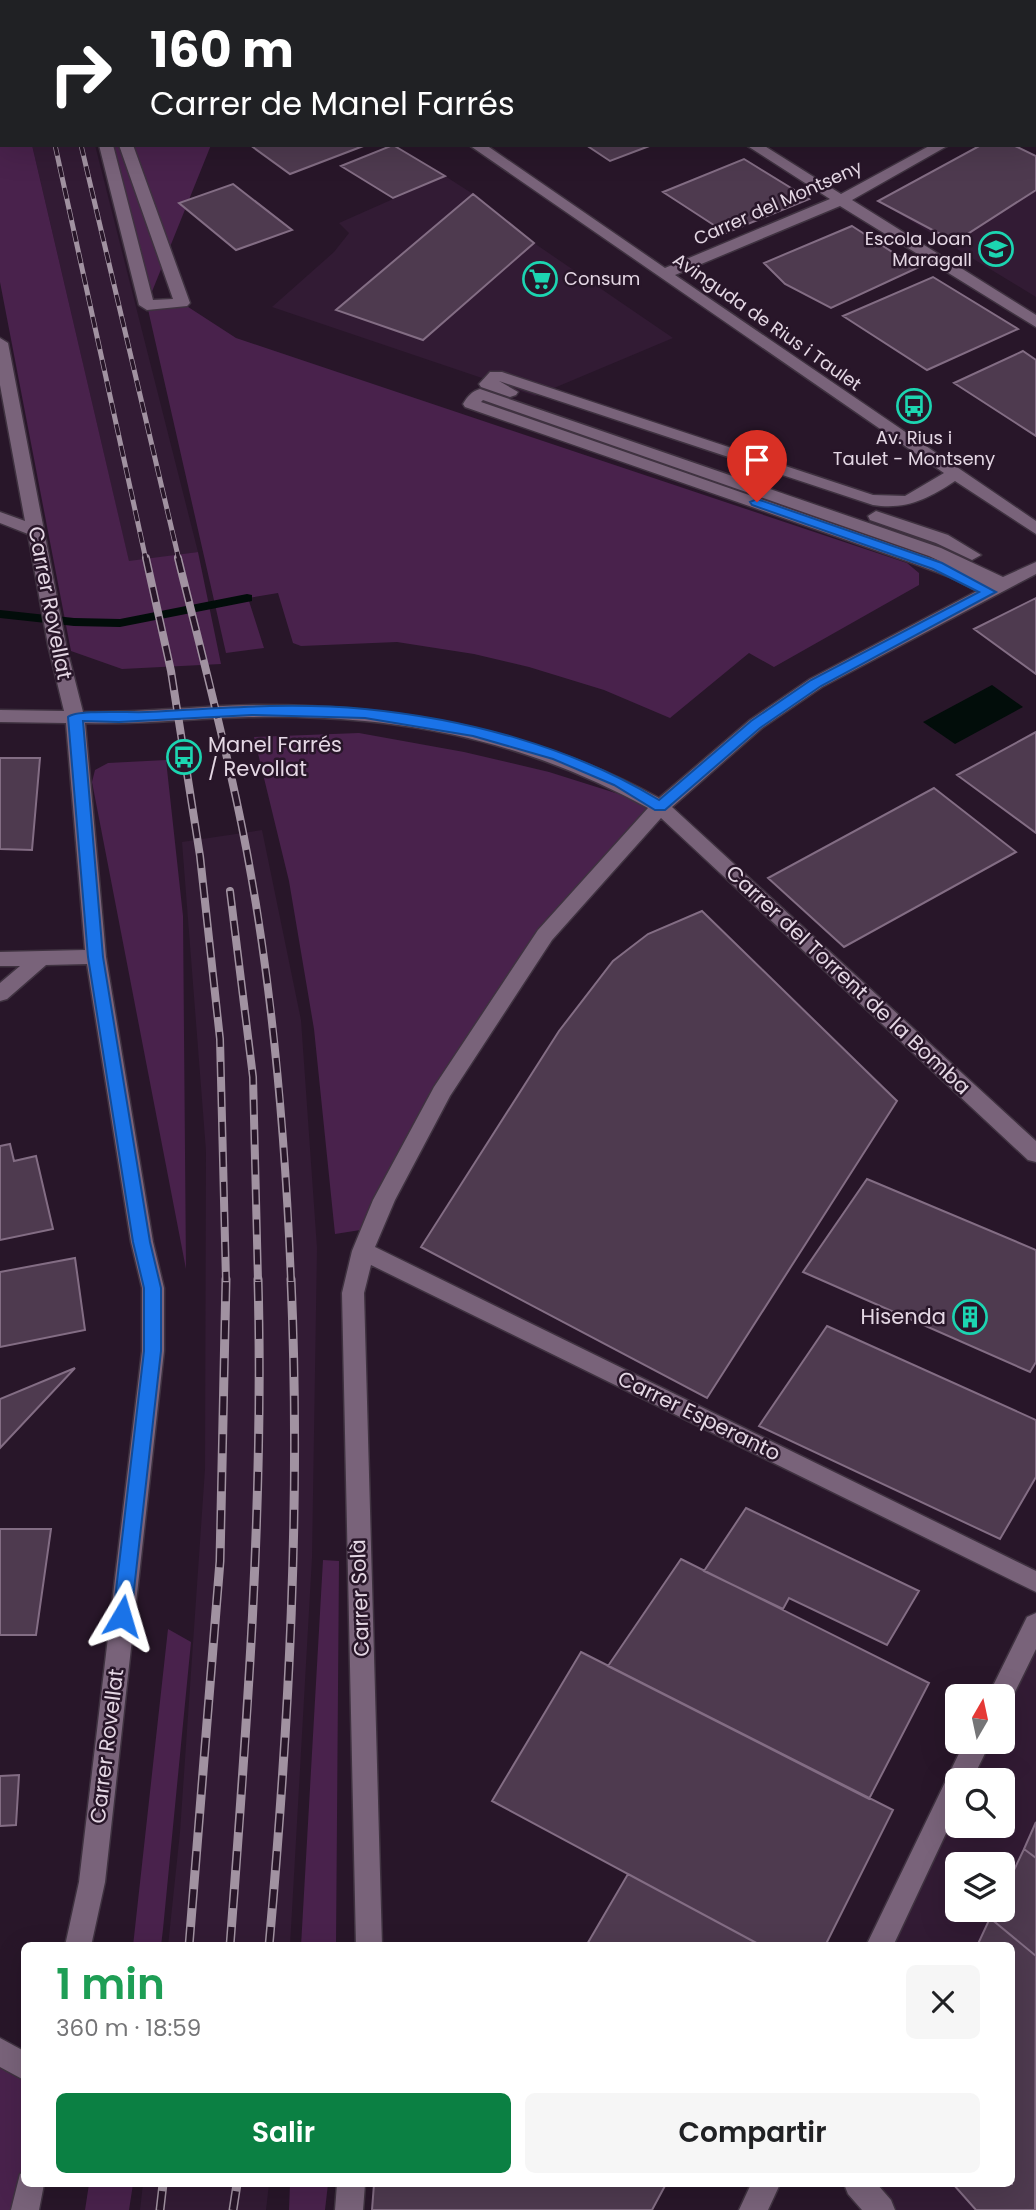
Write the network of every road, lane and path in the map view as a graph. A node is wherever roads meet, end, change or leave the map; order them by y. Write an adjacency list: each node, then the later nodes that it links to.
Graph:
1 (107, 147): 2 (street)
2 (127, 147)
3 (479, 147): 7 (street, Avinguda de Rius i Taulet)
4 (755, 147): 6 (street)
5 (938, 147): 6 (street, Carrer del Montseny)
6 (841, 200): 7 (street, Carrer del Montseny); 8 (street)
7 (664, 274): 12 (street, Avinguda de Rius i Taulet)
8 (1036, 322)
9 (0, 342): 15 (street, Carrer Rovellat)
10 (700, 443): 11 (street); 12 (street); 17 (street)
11 (698, 469): 17 (street); 17 (street)
12 (954, 474): 14 (street, Avinguda de Rius i Taulet)
13 (0, 517): 15 (street)
14 (1036, 529)
15 (35, 531): 19 (street, Carrer Rovellat)
16 (1036, 567): 17 (street, Carrer Solà)
17 (1002, 584): 20 (street, Carrer Solà)
18 (0, 716): 19 (street, Carrer del Torrent de la Bomba)
19 (75, 717): 20 (street, Carrer del Torrent de la Bomba); 21 (street, Carrer Rovellat)
20 (660, 807): 25 (street, Carrer del Torrent de la Bomba); 26 (street, Carrer Solà)
21 (96, 957): 22 (street); 31 (street, Carrer Rovellat)
22 (41, 958): 23 (street); 24 (street)
23 (0, 960)
24 (0, 994)
25 (1036, 1154)
26 (363, 1251): 27 (street, Carrer Esperanto); 32 (street, Carrer Solà)
27 (1036, 1582)
28 (1036, 1624): 29 (street)
29 (1006, 1684)
30 (945, 1808): 33 (street)
31 (79, 1942)
32 (369, 1942)
33 (881, 1942)
34 (0, 2051): 35 (street)
35 (21, 2065)
36 (29, 2187): 40 (street)
37 (351, 2187): 41 (street)
38 (764, 2187): 42 (street)
39 (861, 2187): 43 (street)
40 (25, 2210)
41 (349, 2210)
42 (753, 2210)
43 (881, 2210)

